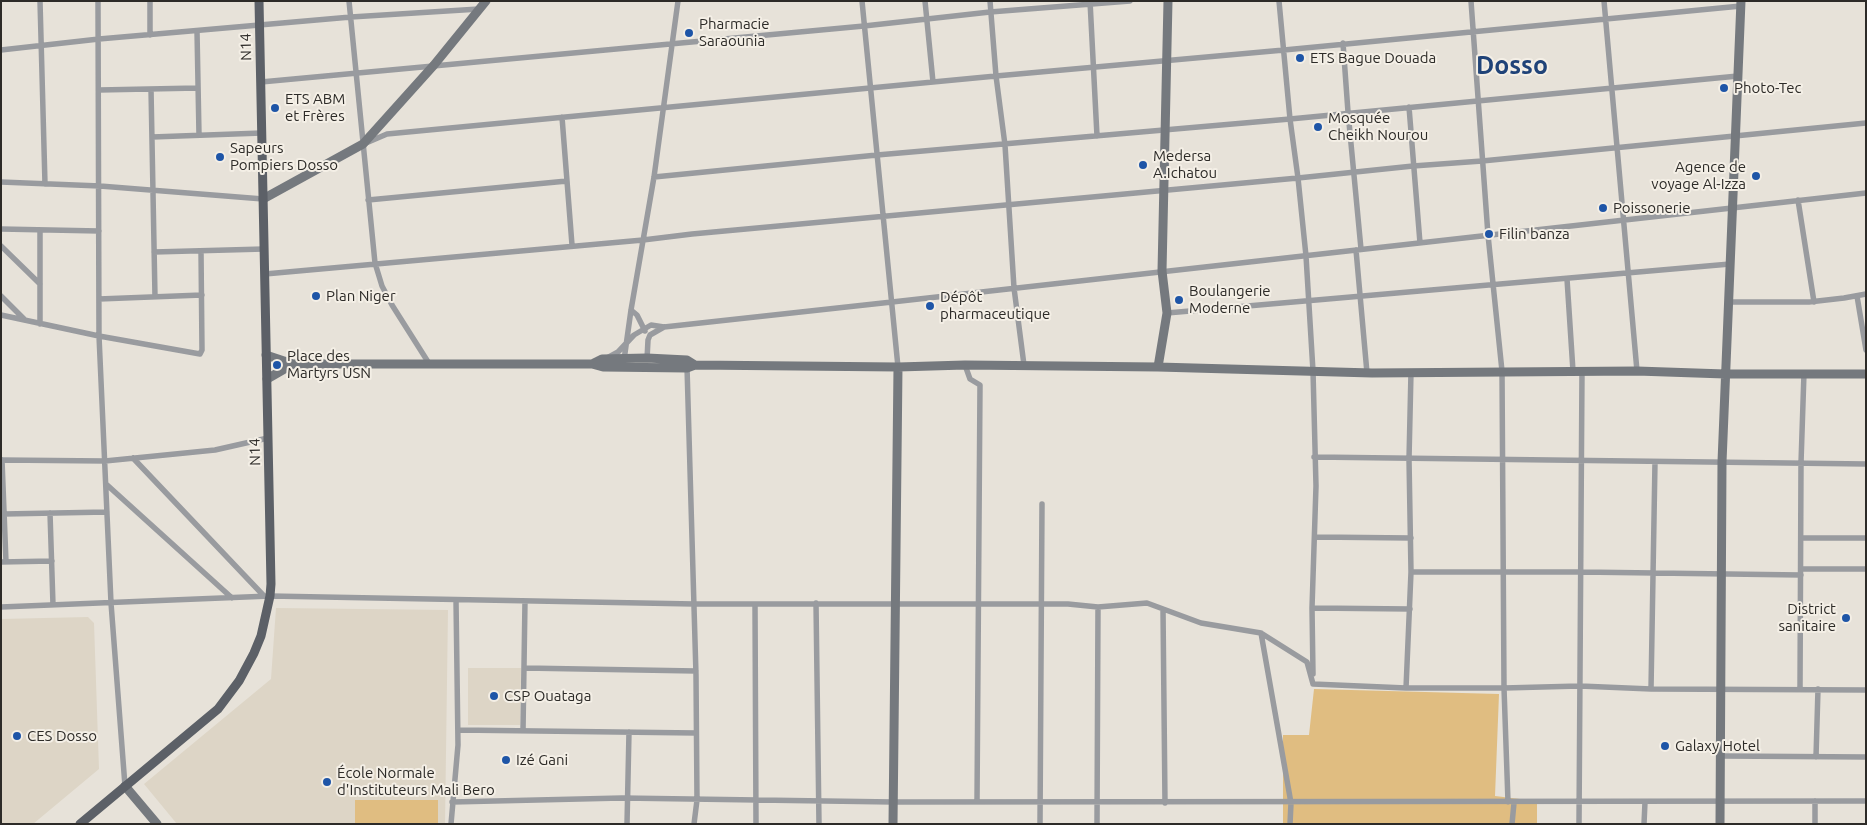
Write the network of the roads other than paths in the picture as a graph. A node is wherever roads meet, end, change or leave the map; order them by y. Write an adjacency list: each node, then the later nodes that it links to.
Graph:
1 (40, 1): 31 (street)
2 (98, 1): 28 (street)
3 (150, 1): 27 (street)
4 (259, 1): 23 (main road, N14)
5 (349, 1): 20 (street)
6 (486, 1): 18 (main road)
7 (678, 1): 30 (street)
8 (862, 1): 24 (street)
9 (925, 1): 22 (street)
10 (990, 1): 19 (street)
11 (1130, 1): 16 (street)
12 (1168, 1): 34 (main road)
13 (1279, 1): 33 (street)
14 (1471, 1): 26 (street)
15 (1604, 1): 21 (street)
16 (1090, 3): 19 (street); 36 (street)
17 (1741, 4): 21 (street); 39 (main road)
18 (480, 9): 20 (street); 35 (main road)
19 (990, 12): 22 (street); 38 (street)
20 (351, 17): 23 (street); 37 (street)
21 (1606, 19): 26 (street); 42 (street)
22 (927, 20): 24 (street); 41 (street)
23 (260, 25): 25 (street); 40 (main road, N14)
24 (864, 26): 30 (street); 44 (street)
25 (197, 31): 27 (street); 43 (street)
26 (1474, 31): 29 (street); 47 (street)
27 (150, 34): 28 (street)
28 (99, 39): 31 (street); 46 (street)
29 (1343, 43): 33 (street); 50 (street)
30 (672, 44): 35 (street); 49 (street)
31 (42, 45): 32 (street); 71 (street)
32 (1, 50)
33 (1284, 50): 34 (street); 52 (street)
34 (1166, 60): 36 (street); 54 (main road)
35 (434, 65): 37 (street); 60 (main road)
36 (1093, 67): 38 (street); 58 (street)
37 (356, 72): 40 (street); 60 (street)
38 (996, 76): 41 (street); 61 (street)
39 (1738, 76): 42 (street); 57 (main road)
40 (261, 82): 55 (main road, N14)
41 (933, 82): 44 (street)
42 (1612, 87): 47 (street); 62 (street)
43 (198, 88): 45 (street); 56 (street)
44 (870, 88): 49 (street); 63 (street)
45 (152, 89): 46 (street); 59 (street)
46 (99, 90): 72 (street)
47 (1478, 100): 48 (street); 64 (street)
48 (1409, 107): 50 (street); 65 (street)
49 (664, 108): 51 (street); 67 (street)
50 (1348, 112): 52 (street); 66 (street)
51 (562, 117): 60 (street); 69 (street)
52 (1290, 119): 54 (street); 68 (street)
53 (1866, 123): 57 (street)
54 (1165, 130): 58 (street); 73 (main road)
55 (262, 133): 56 (street); 76 (main road, N14)
56 (199, 135): 59 (street)
57 (1736, 135): 62 (street); 80 (main road)
58 (1097, 136): 61 (street)
59 (152, 137): 74 (street)
60 (363, 144): 76 (main road); 77 (street)
61 (1004, 145): 63 (street); 79 (street)
62 (1617, 146): 64 (street); 82 (street)
63 (877, 155): 67 (street); 81 (street)
64 (1482, 161): 65 (street); 86 (street)
65 (1414, 166): 66 (street); 88 (street)
66 (1354, 171): 68 (street); 92 (street)
67 (654, 177): 87 (street)
68 (1298, 178): 73 (street); 95 (street)
69 (567, 181): 77 (street); 89 (street)
70 (1, 182): 71 (street)
71 (44, 184): 72 (street)
72 (100, 186): 74 (street); 85 (street)
73 (1165, 189): 79 (street); 98 (main road)
74 (153, 190): 76 (street); 94 (street)
75 (1866, 193): 78 (street)
76 (263, 199): 91 (main road, N14)
77 (368, 200): 96 (street)
78 (1798, 200): 80 (street); 115 (street)
79 (1008, 204): 81 (street); 104 (street)
80 (1732, 207): 82 (street); 97 (main road)
81 (883, 216): 87 (street); 112 (street)
82 (1624, 220): 86 (street); 99 (street)
83 (1, 229): 84 (street)
84 (40, 230): 85 (street); 102 (street)
85 (99, 231): 111 (street)
86 (1488, 235): 88 (street); 103 (street)
87 (643, 240): 89 (street); 116 (street)
88 (1420, 243): 92 (street)
89 (572, 245): 96 (street)
90 (1, 246): 102 (street)
91 (264, 249): 93 (street); 100 (main road, N14)
92 (1359, 250): 95 (street); 109 (street)
93 (201, 251): 94 (street); 106 (street)
94 (154, 252): 110 (street)
95 (1306, 256): 98 (street); 113 (street)
96 (375, 263): 100 (street); 135 (street)
97 (1730, 264): 99 (street); 114 (main road)
98 (1162, 271): 104 (street); 117 (main road)
99 (1628, 272): 101 (street); 144 (street)
100 (265, 274): 129 (main road, N14)
101 (1567, 279): 103 (street); 143 (street)
102 (40, 284): 121 (street)
103 (1493, 285): 109 (street); 142 (street)
104 (1014, 288): 112 (street); 138 (street)
105 (1866, 294): 108 (street)
106 (202, 295): 110 (street); 125 (street)
107 (1, 296): 119 (street)
108 (1857, 296): 115 (street); 128 (street)
109 (1360, 297): 113 (street); 146 (street)
110 (155, 298): 111 (street)
111 (99, 299): 125 (street)
112 (892, 302): 123 (street); 139 (street)
113 (1309, 302): 117 (street); 141 (street)
114 (1729, 302): 115 (street); 148 (main road)
115 (1814, 302)
116 (631, 310): 120 (street); 127 (street)
117 (1167, 313): 140 (main road)
118 (1, 315): 119 (street)
119 (25, 320): 121 (street)
120 (641, 322): 122 (street); 124 (street)
121 (40, 324): 125 (street)
122 (651, 326): 123 (street); 124 (street)
123 (664, 327): 126 (street)
124 (645, 329): 126 (street); 127 (street)
125 (99, 336): 157 (street)
126 (648, 340): 132 (street)
127 (628, 342): 130 (street); 131 (street)
128 (1866, 350)
129 (266, 355): 133 (main road); 150 (main road, N14)
130 (602, 359): 131 (main road); 134 (main road)
131 (624, 363): 132 (main road); 134 (main road)
132 (647, 363): 136 (main road)
133 (293, 364): 135 (main road); 150 (main road)
134 (592, 364): 135 (main road)
135 (430, 365)
136 (690, 365): 139 (main road); 187 (street)
137 (965, 365): 138 (main road); 139 (main road); 190 (street)
138 (1024, 365): 140 (main road)
139 (898, 367): 186 (main road)
140 (1158, 367): 141 (main road)
141 (1313, 371): 146 (main road); 152 (street)
142 (1502, 371): 143 (main road); 145 (main road); 155 (street)
143 (1577, 371): 144 (main road); 158 (street)
144 (1637, 371): 148 (main road)
145 (1412, 372): 146 (main road); 154 (street)
146 (1367, 373)
147 (1804, 373): 148 (main road); 149 (main road); 161 (street)
148 (1725, 374): 160 (main road)
149 (1866, 374)
150 (267, 378): 151 (main road, N14)
151 (268, 438): 153 (street); 181 (main road, N14)
152 (1314, 457): 154 (street); 168 (street)
153 (133, 458): 157 (street); 181 (street)
154 (1410, 459): 155 (street); 169 (street)
155 (1502, 459): 158 (street); 176 (street)
156 (2, 460): 157 (street); 167 (street)
157 (105, 461): 163 (street)
158 (1581, 461): 159 (street); 177 (street)
159 (1655, 462): 160 (street); 179 (street)
160 (1722, 462): 161 (street); 180 (main road)
161 (1802, 463): 162 (street); 170 (street)
162 (1866, 464)
163 (106, 484): 165 (street); 182 (street)
164 (1042, 504): 191 (street)
165 (107, 512): 166 (street); 185 (street)
166 (50, 513): 167 (street); 172 (street)
167 (4, 514): 173 (street)
168 (1315, 537): 169 (street); 195 (street)
169 (1411, 538): 175 (street)
170 (1801, 538): 171 (street); 178 (street)
171 (1866, 538)
172 (52, 560): 173 (street); 192 (street)
173 (4, 562)
174 (1866, 569): 178 (street)
175 (1411, 572): 176 (street); 197 (street)
176 (1502, 572): 177 (street); 204 (street)
177 (1581, 572): 179 (street); 202 (street)
178 (1801, 572): 180 (street); 207 (street)
179 (1654, 574): 180 (street); 205 (street)
180 (1722, 574): 206 (main road)
181 (267, 596): 182 (street); 183 (street); 217 (main road, N14)
182 (232, 598): 185 (street)
183 (456, 600): 184 (street); 210 (street)
184 (525, 601): 187 (street); 199 (street)
185 (111, 603): 192 (street); 217 (street)
186 (896, 603): 189 (street); 190 (street); 227 (main road)
187 (694, 604): 188 (street); 200 (street)
188 (755, 604): 189 (street); 220 (street)
189 (816, 604): 222 (street)
190 (979, 604): 191 (street); 228 (street)
191 (1042, 604): 194 (street); 229 (street)
192 (54, 605): 193 (street)
193 (1, 607)
194 (1098, 607): 196 (street); 223 (street)
195 (1312, 608): 197 (street); 201 (street)
196 (1163, 609): 198 (street); 232 (street)
197 (1410, 609): 203 (street)
198 (1261, 633): 201 (street); 233 (street)
199 (524, 668): 200 (street); 211 (street)
200 (696, 670): 213 (street)
201 (1313, 684): 203 (street)
202 (1580, 686): 204 (street); 205 (street); 221 (street)
203 (1406, 688): 204 (street)
204 (1504, 688): 234 (street)
205 (1651, 689): 206 (street)
206 (1721, 689): 207 (street); 214 (main road)
207 (1800, 689): 208 (street)
208 (1818, 689): 209 (street); 215 (street)
209 (1866, 690)
210 (458, 730): 211 (street); 226 (street)
211 (523, 731): 212 (street)
212 (629, 732): 213 (street); 218 (street)
213 (696, 733): 219 (street)
214 (1721, 756): 215 (street); 231 (main road)
215 (1816, 757): 216 (street)
216 (1866, 757)
217 (125, 786): 235 (main road, N14); 236 (main road)
218 (628, 799): 219 (street); 226 (street); 238 (street)
219 (697, 800): 220 (street); 239 (street)
220 (756, 800): 222 (street); 240 (street)
221 (1580, 800): 230 (street); 234 (street); 247 (street)
222 (819, 801): 227 (street); 241 (street)
223 (1097, 801): 229 (street); 232 (street); 244 (street)
224 (1815, 801): 225 (street); 231 (street); 250 (street)
225 (1866, 801)
226 (452, 802): 237 (street)
227 (893, 802): 228 (street); 242 (main road)
228 (977, 802): 229 (street)
229 (1040, 802): 243 (street)
230 (1645, 802): 231 (street); 248 (street)
231 (1721, 802): 249 (main road)
232 (1164, 803): 233 (street)
233 (1292, 803): 234 (street); 245 (street)
234 (1511, 803): 246 (street)
235 (80, 824)
236 (157, 824)
237 (452, 824)
238 (628, 824)
239 (694, 824)
240 (756, 824)
241 (819, 824)
242 (893, 824)
243 (1040, 824)
244 (1097, 824)
245 (1290, 824)
246 (1512, 824)
247 (1580, 824)
248 (1644, 824)
249 (1720, 824)
250 (1815, 824)

